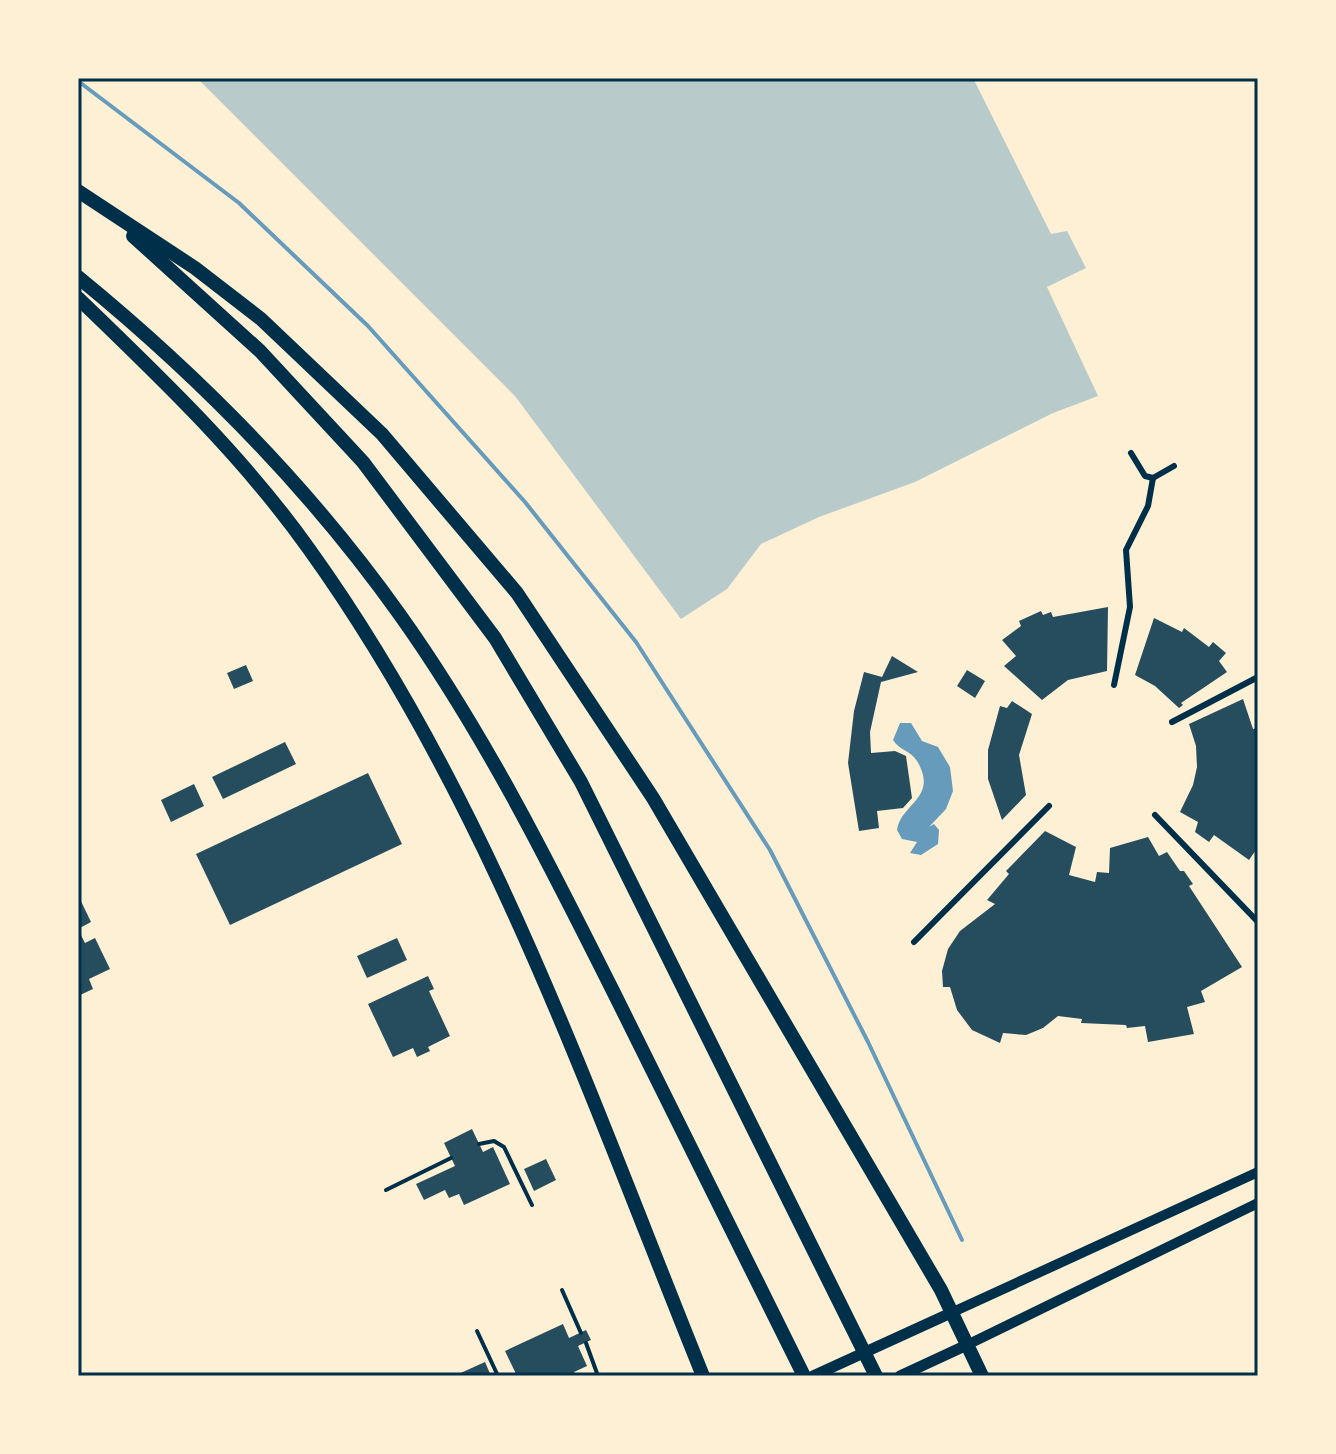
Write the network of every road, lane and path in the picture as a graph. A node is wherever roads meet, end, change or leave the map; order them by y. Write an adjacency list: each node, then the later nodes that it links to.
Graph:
1 (78, 193): 21 (highway); 31 (highway)
2 (78, 277): 29 (highway)
3 (78, 298): 28 (highway)
4 (1131, 453): 6 (street)
5 (1174, 466): 6 (street)
6 (1153, 478): 8 (street)
7 (1258, 677): 9 (street)
8 (1114, 685)
9 (1172, 722)
10 (1049, 806): 13 (street)
11 (1155, 815): 12 (street)
12 (1258, 922)
13 (914, 942)
14 (479, 1144): 19 (lane)
15 (451, 1158): 17 (lane)
16 (1258, 1172): 21 (street)
17 (386, 1190)
18 (1258, 1203): 25 (street)
19 (532, 1205)
20 (562, 1290): 23 (lane)
21 (953, 1312): 25 (highway); 30 (main road)
22 (477, 1331): 26 (lane)
23 (581, 1333)
24 (586, 1343): 27 (lane)
25 (969, 1344): 32 (main road); 33 (highway)
26 (498, 1376)
27 (598, 1376)
28 (703, 1376)
29 (804, 1376)
30 (813, 1376)
31 (876, 1376)
32 (900, 1376)
33 (982, 1376)

